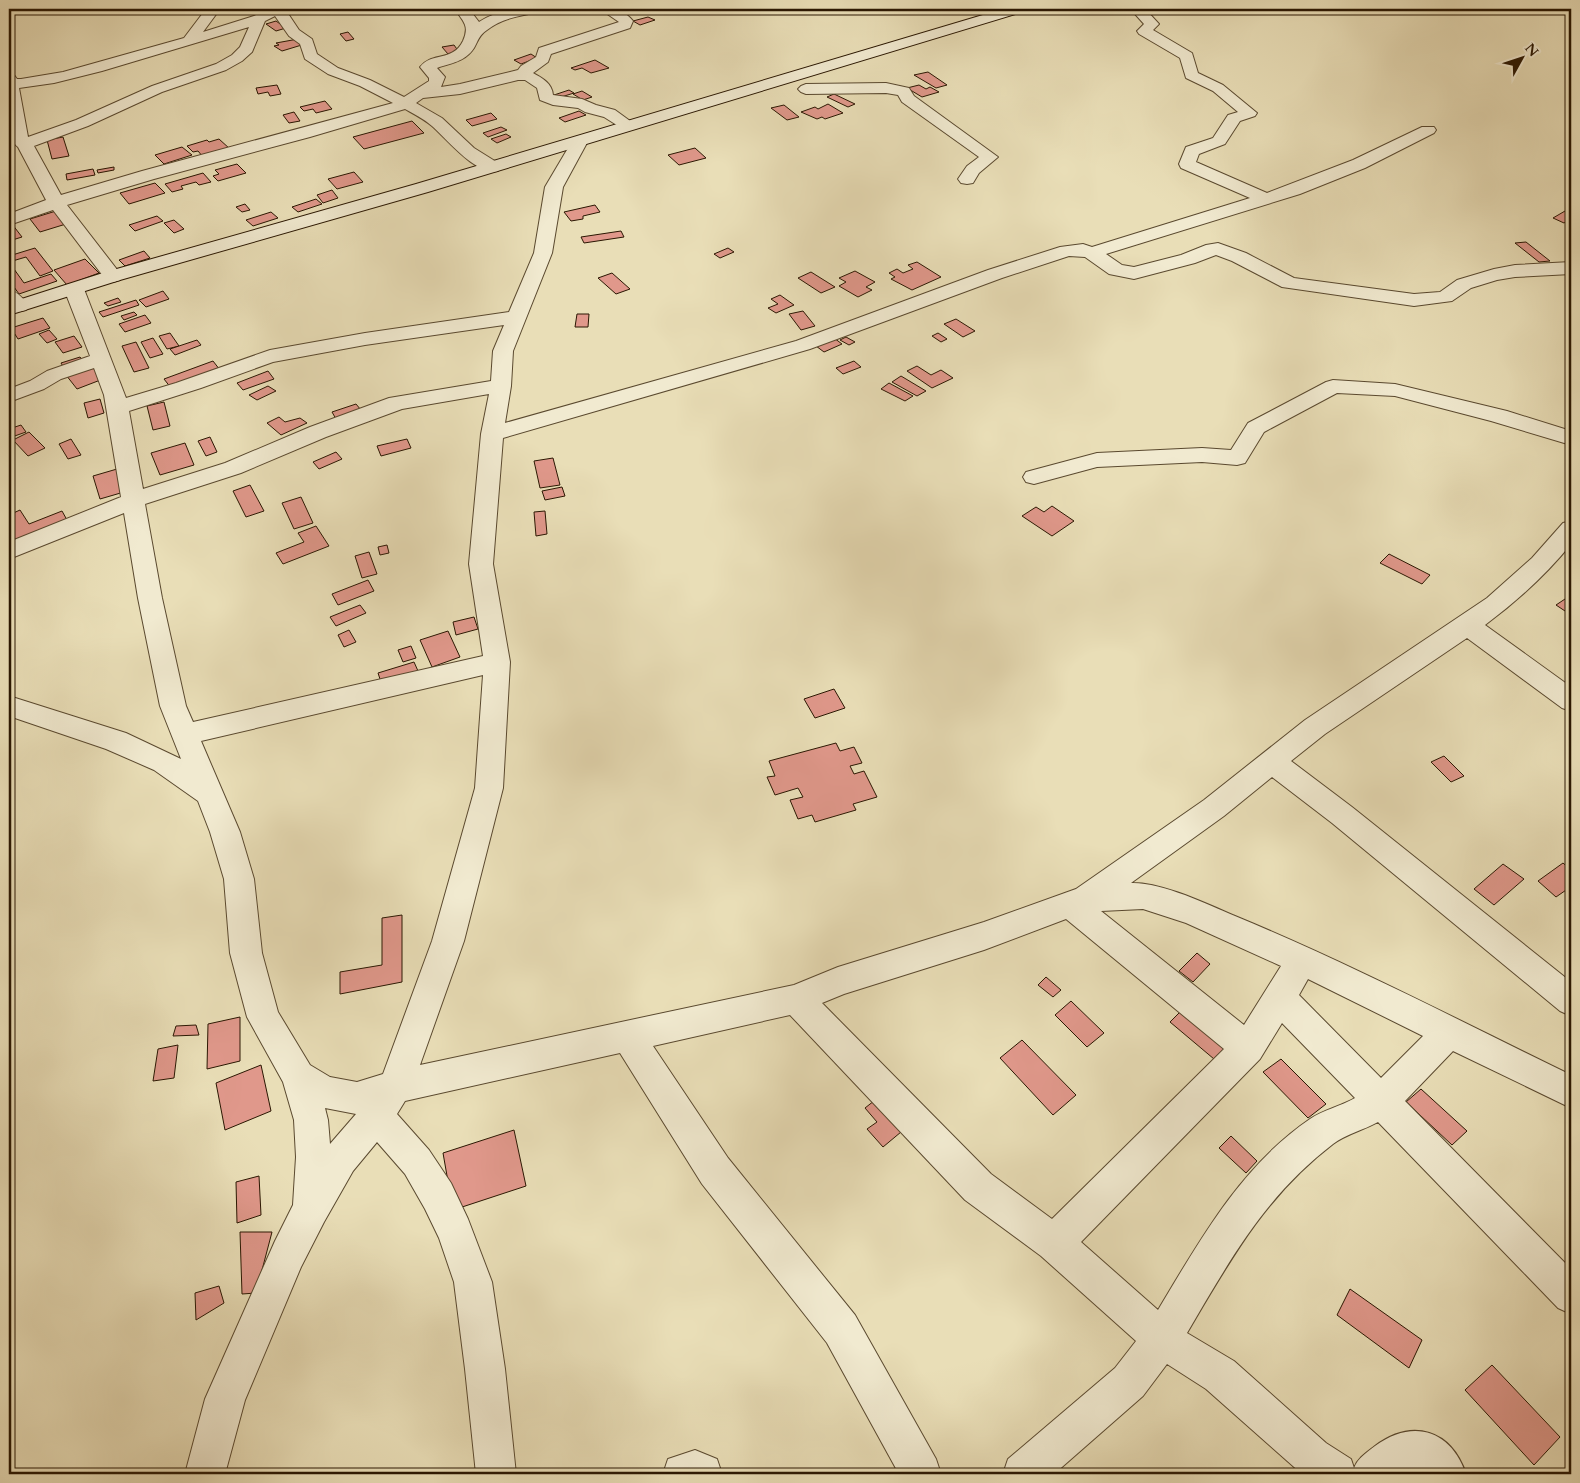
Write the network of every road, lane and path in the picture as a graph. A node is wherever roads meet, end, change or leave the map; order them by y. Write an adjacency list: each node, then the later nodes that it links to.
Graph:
1 (213, 9): 11 (street)
2 (246, 9): 9 (street)
3 (278, 9): 9 (street); 16 (street)
4 (462, 9): 10 (street)
5 (533, 9): 10 (street)
6 (608, 9): 12 (street)
7 (1017, 9): 17 (street)
8 (1142, 14): 23 (street)
9 (259, 19): 11 (street); 20 (street)
10 (474, 34): 15 (street)
11 (189, 42): 13 (street)
12 (525, 76): 15 (street); 17 (street)
13 (10, 80): 20 (street)
14 (806, 89): 22 (street)
15 (418, 94): 16 (street)
16 (403, 104): 21 (street); 24 (street)
17 (629, 126): 19 (street)
18 (1428, 130): 23 (street)
19 (580, 141): 21 (street); 31 (street)
20 (25, 144): 24 (street)
21 (492, 167): 28 (street)
22 (967, 179)
23 (1266, 199): 26 (street)
24 (56, 202): 25 (street); 28 (street)
25 (9, 220)
26 (1092, 253): 27 (street); 37 (street)
27 (1571, 268)
28 (113, 276): 29 (street)
29 (74, 289): 30 (street); 32 (street)
30 (12, 304)
31 (516, 316): 33 (street); 36 (street)
32 (101, 359): 34 (street); 36 (street)
33 (501, 386): 35 (street); 37 (street)
34 (9, 396)
35 (440, 397): 37 (street); 40 (street)
36 (116, 408): 40 (street)
37 (484, 421): 44 (street)
38 (1571, 438): 39 (street)
39 (1034, 477)
40 (134, 500): 42 (street); 47 (street)
41 (1571, 529): 43 (street)
42 (9, 551)
43 (1467, 625): 45 (street); 48 (street)
44 (497, 662): 47 (street); 61 (street)
45 (1571, 701)
46 (9, 706): 49 (street)
47 (184, 735): 49 (street)
48 (1272, 762): 50 (street); 54 (street)
49 (210, 794): 58 (street)
50 (1078, 901): 51 (street); 53 (street); 57 (street)
51 (1301, 961): 52 (street); 55 (street)
52 (1280, 998): 57 (street); 60 (street)
53 (796, 999): 56 (street); 63 (street)
54 (1571, 1001)
55 (1449, 1033): 59 (street); 60 (street)
56 (628, 1036): 61 (street); 70 (street)
57 (1248, 1048): 63 (street)
58 (298, 1076): 61 (street); 62 (street)
59 (1571, 1092)
60 (1382, 1101): 64 (street); 65 (street)
61 (386, 1102): 62 (street); 67 (street)
62 (311, 1209): 66 (street)
63 (1054, 1243): 65 (street)
64 (1571, 1295)
65 (1162, 1339): 71 (street); 72 (street)
66 (205, 1474)
67 (496, 1474)
68 (683, 1474): 69 (street)
69 (702, 1474)
70 (921, 1474)
71 (1023, 1474)
72 (1336, 1474)
73 (1372, 1474): 74 (street)
74 (1446, 1474)

